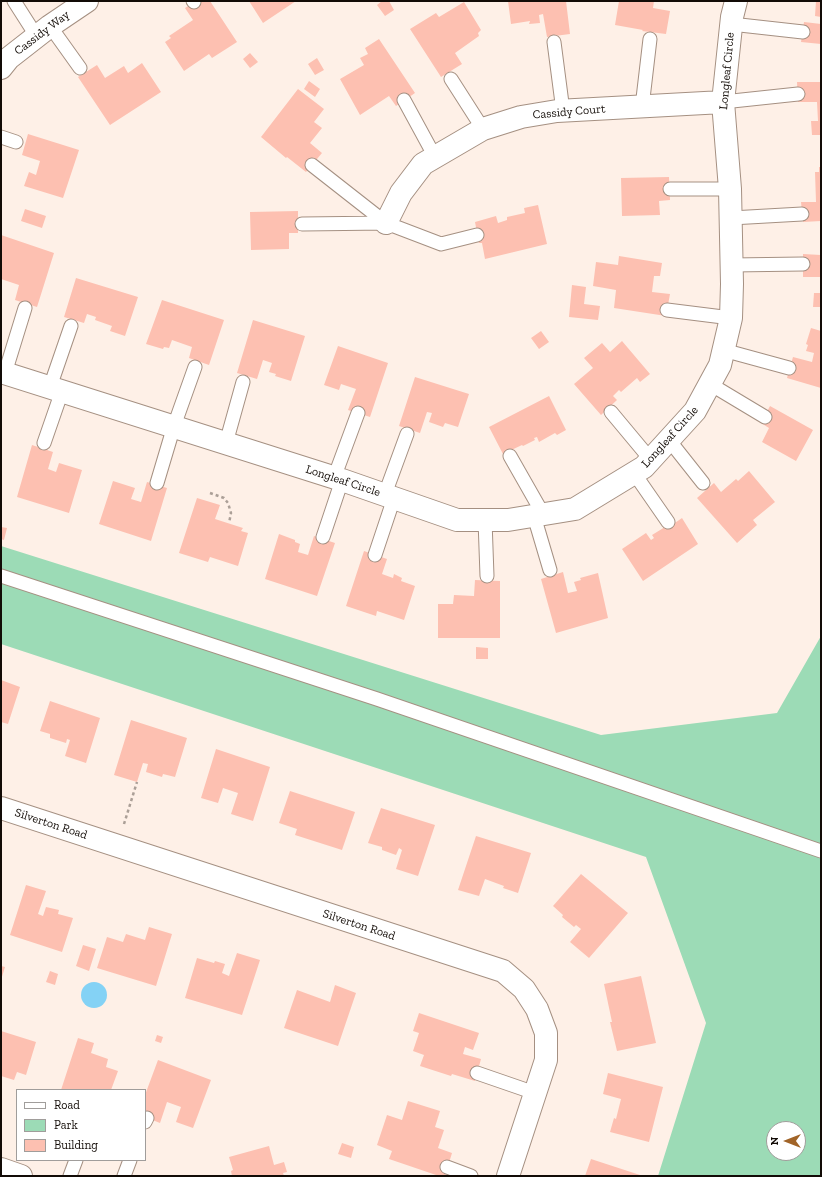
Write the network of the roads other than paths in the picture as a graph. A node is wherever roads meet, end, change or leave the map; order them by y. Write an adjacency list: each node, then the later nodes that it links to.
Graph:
1 (14, 1): 5 (lane)
2 (736, 1): 4 (street, Longleaf Circle)
3 (82, 2): 5 (street, Cassidy Way)
4 (731, 24): 6 (lane); 14 (street, Longleaf Circle)
5 (44, 31): 9 (street, Cassidy Way); 10 (lane)
6 (802, 32)
7 (650, 39): 15 (lane)
8 (554, 42): 16 (lane)
9 (1, 68)
10 (80, 68)
11 (451, 79): 17 (lane)
12 (798, 94): 14 (lane)
13 (404, 100): 20 (lane)
14 (723, 102): 15 (street, Cassidy Court); 23 (street, Longleaf Circle)
15 (642, 107): 16 (street, Cassidy Court)
16 (563, 111): 17 (street, Cassidy Court)
17 (483, 129): 20 (street, Cassidy Court)
18 (1, 137): 19 (lane)
19 (16, 142)
20 (436, 157): 26 (street, Cassidy Court)
21 (312, 165): 26 (lane)
22 (670, 189): 23 (lane)
23 (730, 189): 25 (street, Longleaf Circle)
24 (802, 214): 25 (lane)
25 (731, 218): 30 (street, Longleaf Circle)
26 (386, 222): 27 (lane); 28 (lane)
27 (302, 224)
28 (477, 235)
29 (802, 264): 30 (lane)
30 (732, 265): 33 (street, Longleaf Circle)
31 (25, 308): 38 (lane)
32 (667, 310): 33 (lane)
33 (731, 318): 35 (street, Longleaf Circle)
34 (71, 326): 41 (lane)
35 (724, 350): 37 (lane); 40 (street, Longleaf Circle)
36 (195, 367): 45 (lane)
37 (789, 368)
38 (3, 372): 41 (street, Longleaf Circle)
39 (243, 382): 48 (lane)
40 (710, 384): 44 (lane); 47 (street, Longleaf Circle)
41 (56, 389): 45 (street, Longleaf Circle); 49 (lane)
42 (611, 412): 51 (lane)
43 (358, 413): 53 (lane)
44 (765, 417)
45 (174, 426): 48 (street, Longleaf Circle); 54 (lane)
46 (407, 434): 56 (lane)
47 (669, 440): 51 (street, Longleaf Circle); 55 (lane)
48 (226, 442): 53 (street, Longleaf Circle)
49 (44, 443)
50 (510, 456): 57 (lane)
51 (651, 460): 52 (street, Longleaf Circle)
52 (634, 474): 57 (street, Longleaf Circle); 59 (lane)
53 (338, 479): 56 (street, Longleaf Circle); 60 (lane)
54 (157, 483)
55 (703, 483)
56 (389, 496): 58 (street, Longleaf Circle); 61 (lane)
57 (538, 515): 58 (street, Longleaf Circle); 62 (lane)
58 (485, 520): 64 (lane)
59 (668, 522)
60 (323, 537)
61 (375, 555)
62 (550, 570)
63 (1, 576): 66 (lane)
64 (487, 576)
65 (1, 808): 68 (street, Silverton Road)
66 (821, 851)
67 (477, 1073): 68 (lane)
68 (534, 1093): 77 (street, Silverton Road)
69 (76, 1161): 74 (lane)
70 (130, 1161): 75 (lane)
71 (448, 1167): 76 (lane)
72 (1, 1169): 73 (street)
73 (21, 1176)
74 (70, 1176)
75 (124, 1176)
76 (471, 1176)
77 (508, 1176)

